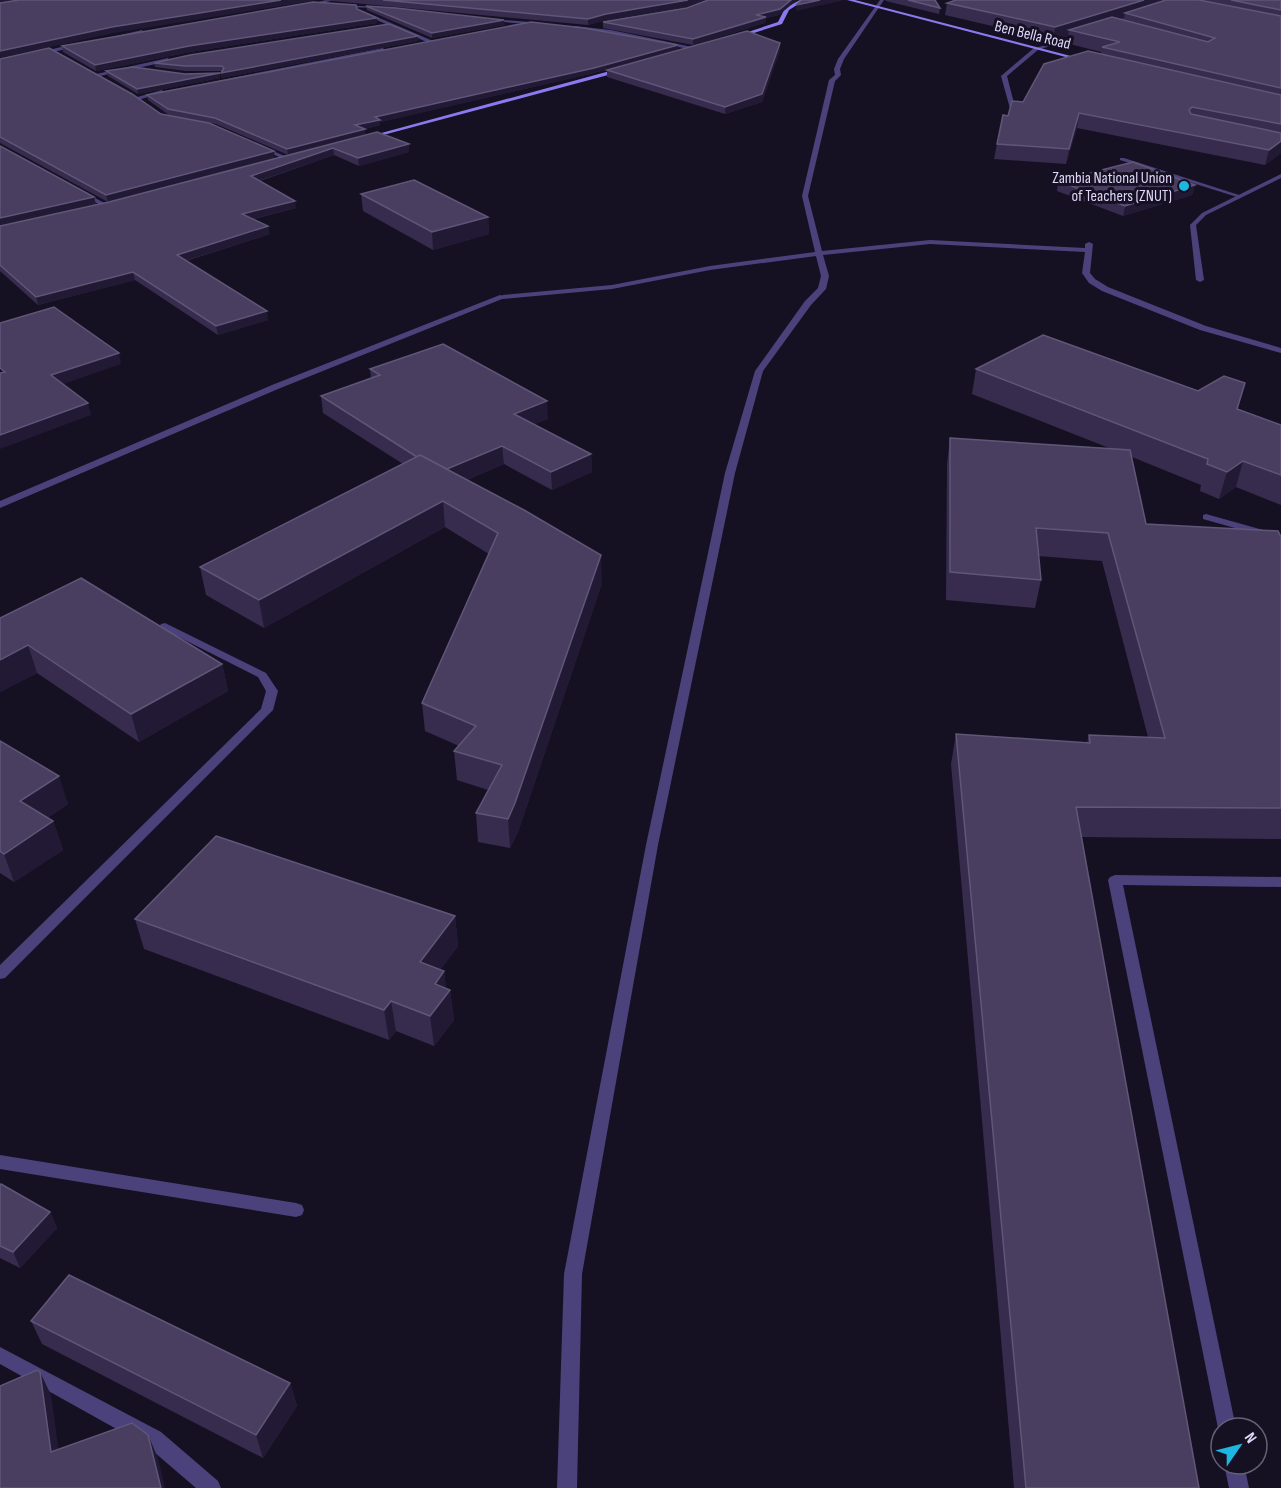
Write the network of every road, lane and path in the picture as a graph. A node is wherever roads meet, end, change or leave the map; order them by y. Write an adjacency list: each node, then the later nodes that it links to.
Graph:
1 (333, 0): 5 (street)
2 (803, 0): 21 (street)
3 (849, 0): 4 (street, Ben Bella Road)
4 (879, 3): 29 (street, Ben Bella Road); 60 (street)
5 (314, 4): 6 (street); 7 (street)
6 (303, 6)
7 (353, 7): 8 (street); 12 (street)
8 (386, 8)
9 (485, 19): 10 (street)
10 (532, 23): 14 (street); 17 (street)
11 (604, 23): 16 (street)
12 (391, 24): 13 (street); 23 (street)
13 (379, 26)
14 (553, 26)
15 (563, 27): 16 (street)
16 (584, 29): 28 (street)
17 (498, 30)
18 (146, 32): 22 (street)
19 (1089, 33): 29 (street)
20 (442, 40): 23 (street)
21 (726, 40)
22 (93, 42)
23 (431, 42): 25 (street)
24 (83, 44): 30 (street)
25 (419, 44)
26 (705, 46): 28 (street)
27 (396, 48): 40 (street)
28 (694, 48): 31 (street)
29 (1036, 49): 35 (street, Ben Bella Road); 47 (street)
30 (51, 50): 32 (street); 33 (street)
31 (683, 52)
32 (31, 55)
33 (60, 55)
34 (180, 58): 36 (street)
35 (1094, 63)
36 (130, 68): 39 (street); 41 (street)
37 (626, 68): 48 (street)
38 (86, 70): 41 (street)
39 (152, 72)
40 (255, 74): 42 (street); 45 (street)
41 (95, 75): 43 (street)
42 (212, 75)
43 (106, 81)
44 (126, 92): 45 (street)
45 (136, 98): 46 (street)
46 (145, 103)
47 (1013, 111)
48 (354, 141)
49 (257, 145): 51 (street)
50 (297, 155): 51 (street)
51 (286, 158): 53 (street)
52 (1122, 159): 56 (street)
53 (274, 161)
54 (1281, 176): 56 (street)
55 (72, 188): 58 (street)
56 (1239, 196): 61 (street)
57 (119, 204): 58 (street)
58 (108, 207): 59 (street)
59 (99, 209)
60 (819, 253): 62 (street); 63 (street); 74 (street)
61 (1200, 280)
62 (1281, 351)
63 (0, 505)
64 (1206, 517): 65 (street)
65 (1281, 538)
66 (165, 626): 68 (street)
67 (1281, 882): 72 (street)
68 (0, 974)
69 (0, 1162): 70 (street)
70 (296, 1210)
71 (0, 1355): 73 (street)
72 (1225, 1416)
73 (211, 1488)
74 (567, 1488)

